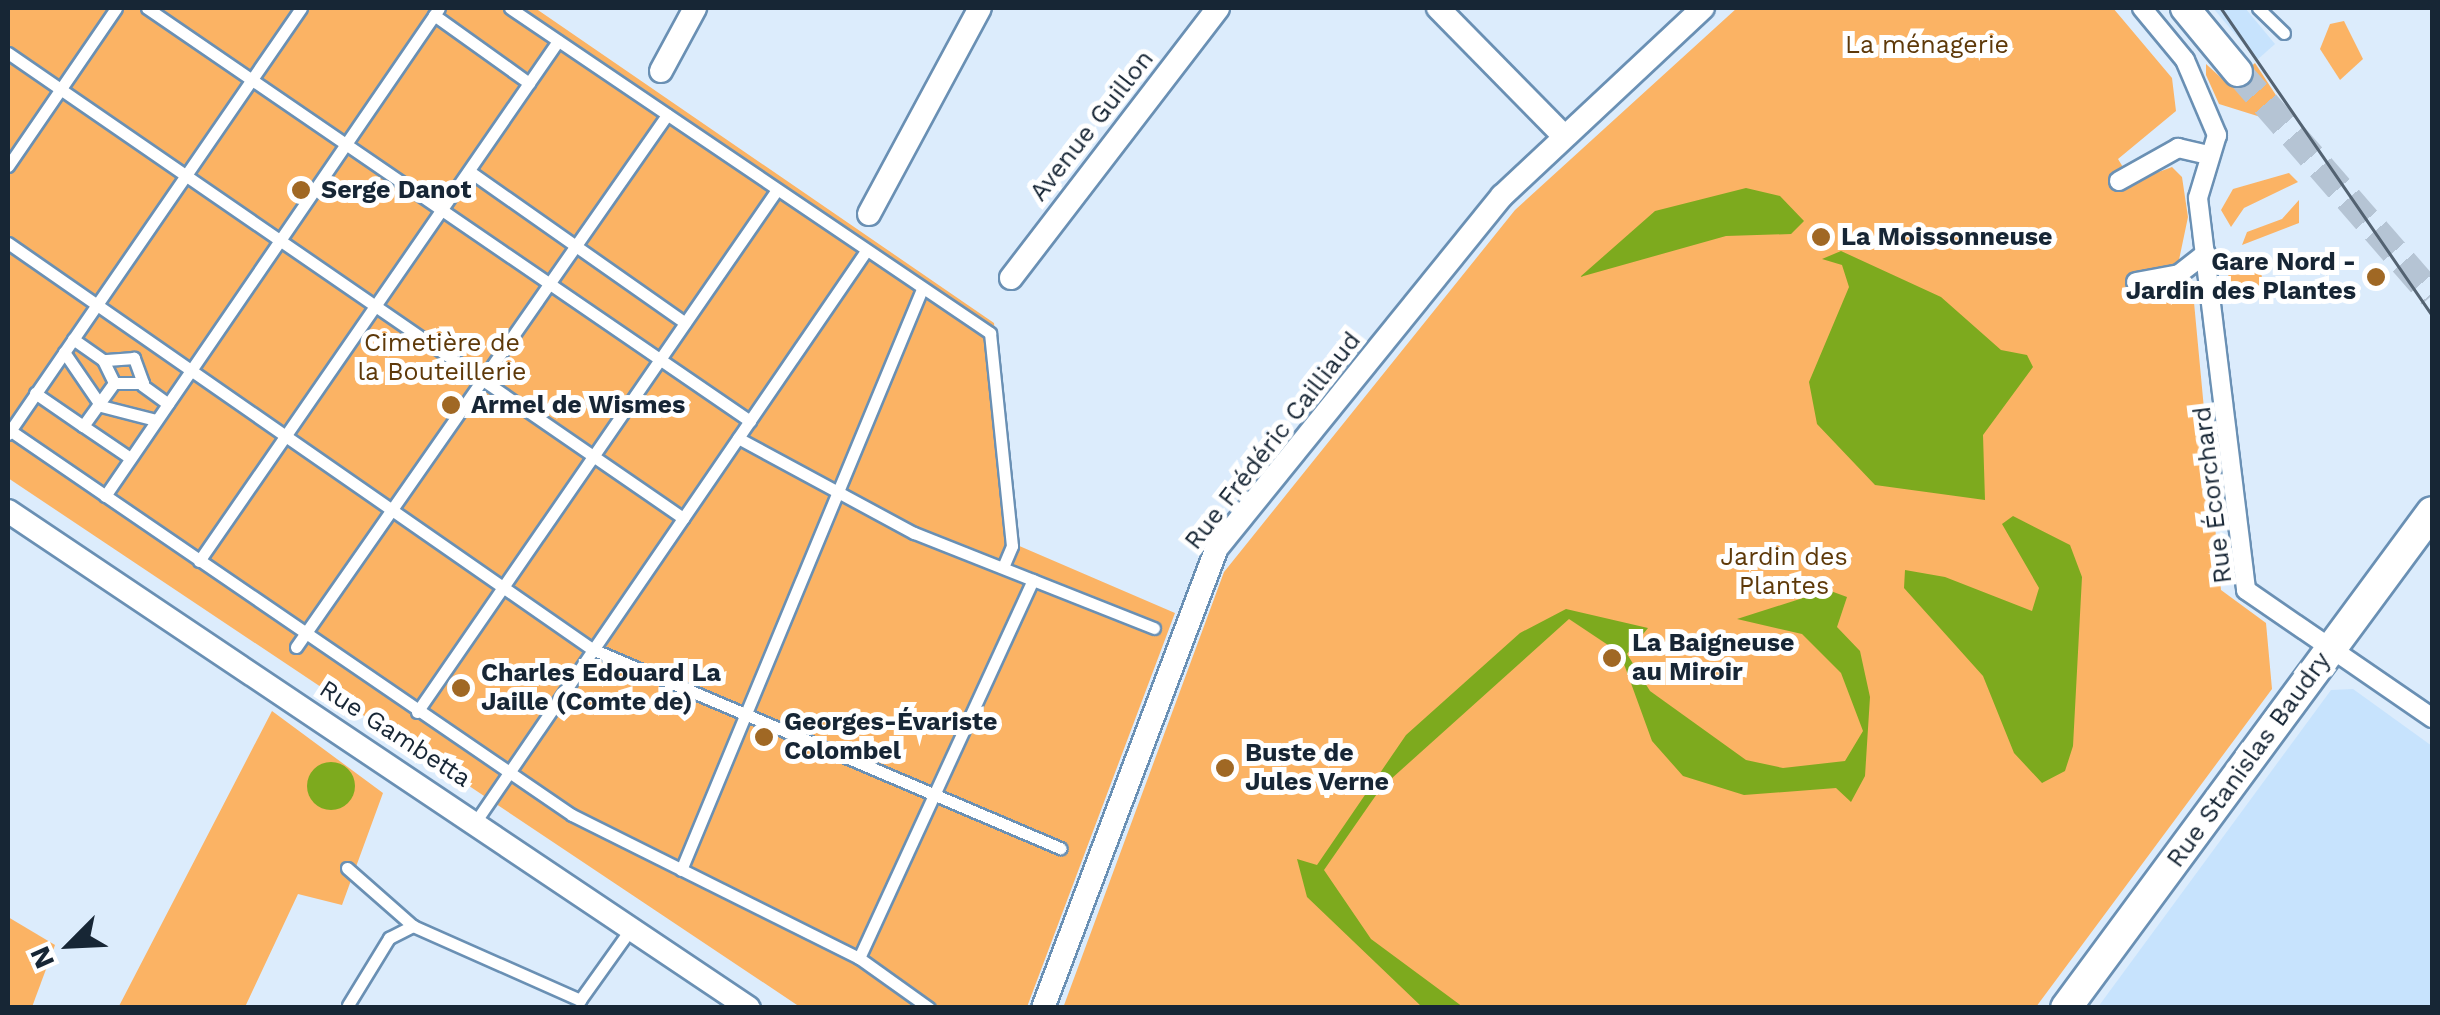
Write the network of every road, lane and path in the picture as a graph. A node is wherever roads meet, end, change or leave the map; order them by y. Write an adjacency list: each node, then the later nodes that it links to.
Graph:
1 (116, 8): 21 (lane)
2 (147, 8): 19 (lane)
3 (301, 8): 19 (lane)
4 (510, 8): 15 (lane)
5 (695, 8): 17 (street)
6 (980, 8): 32 (street)
7 (1218, 8): 38 (street, Avenue Guillon)
8 (1438, 8): 23 (street)
9 (1703, 8): 23 (street, Rue Frédéric Cailliaud)
10 (2142, 8): 25 (street, Rue Écorchard)
11 (2184, 8): 18 (street)
12 (2258, 8): 14 (lane)
13 (436, 11): 20 (lane); 24 (lane)
14 (2284, 32)
15 (558, 41): 20 (lane); 22 (lane)
16 (8, 54): 21 (lane)
17 (661, 70)
18 (2238, 72)
19 (252, 79): 24 (lane); 28 (lane)
20 (529, 83): 27 (lane)
21 (60, 90): 26 (lane); 28 (lane)
22 (668, 115): 30 (lane); 35 (lane)
23 (1564, 136): 97 (street, Rue Frédéric Cailliaud)
24 (346, 142): 31 (lane); 33 (lane)
25 (2208, 155): 29 (street); 37 (street, Rue Écorchard)
26 (8, 166)
27 (468, 170): 31 (lane); 35 (lane)
28 (185, 176): 33 (lane); 43 (lane)
29 (2119, 181)
30 (776, 191): 36 (lane); 44 (lane)
31 (442, 208): 40 (lane); 42 (lane)
32 (869, 214)
33 (280, 240): 42 (lane); 51 (lane)
34 (8, 243): 43 (lane)
35 (576, 246): 40 (lane); 44 (lane)
36 (866, 251): 41 (lane); 59 (lane)
37 (2206, 253): 39 (street); 79 (street, Rue Écorchard)
38 (1011, 278)
39 (2136, 282)
40 (550, 283): 49 (lane); 52 (lane)
41 (922, 289): 67 (lane); 73 (lane)
42 (375, 304): 52 (lane); 62 (lane)
43 (97, 305): 45 (lane); 46 (lane)
44 (685, 323): 49 (lane)
45 (144, 337): 47 (lane); 51 (lane)
46 (73, 339): 48 (lane); 50 (lane)
47 (134, 351)
48 (64, 352): 55 (lane); 56 (lane)
49 (660, 359): 59 (lane); 64 (lane)
50 (102, 360): 53 (lane); 54 (lane)
51 (192, 369): 57 (lane); 62 (lane)
52 (485, 378): 64 (lane); 68 (lane)
53 (114, 383): 54 (lane); 56 (lane)
54 (142, 386): 57 (lane)
55 (36, 394): 60 (lane); 61 (lane)
56 (99, 404): 58 (lane); 60 (lane)
57 (168, 404): 58 (lane)
58 (156, 420): 65 (lane)
59 (750, 421): 63 (lane)
60 (84, 426): 65 (lane)
61 (8, 431): 66 (lane)
62 (287, 433): 68 (lane); 72 (lane)
63 (738, 438): 67 (lane); 71 (lane)
64 (594, 455): 71 (lane); 75 (lane)
65 (130, 458): 66 (lane)
66 (105, 496): 72 (lane)
67 (836, 497): 73 (lane); 82 (lane)
68 (396, 507): 75 (lane); 77 (lane)
69 (8, 511): 86 (street, Rue Gambetta)
70 (2432, 512): 79 (main road, Rue Stanislas Baudry)
71 (683, 518): 80 (lane)
72 (199, 561): 77 (lane)
73 (1002, 567): 74 (lane)
74 (1033, 580): 76 (lane); 85 (lane)
75 (504, 585): 80 (lane); 81 (lane)
76 (1154, 628)
77 (305, 634): 78 (lane); 81 (lane)
78 (296, 647)
79 (2331, 648): 83 (street, Rue Écorchard); 98 (main road, Rue Stanislas Baudry)
80 (592, 650): 82 (lane); 84 (lane)
81 (417, 712): 84 (lane)
82 (746, 716): 85 (lane); 89 (lane)
83 (2432, 718)
84 (507, 773): 86 (lane); 89 (lane)
85 (934, 795): 87 (lane); 92 (lane)
86 (476, 821): 91 (street, Rue Gambetta)
87 (1060, 848)
88 (347, 868): 90 (lane)
89 (681, 870): 92 (lane)
90 (413, 926): 93 (lane); 94 (lane)
91 (632, 927): 93 (lane); 95 (street, Rue Gambetta)
92 (859, 958): 96 (lane)
93 (578, 1004)
94 (348, 1005)
95 (749, 1008)
96 (929, 1008)
97 (1043, 1008)
98 (2066, 1008)

